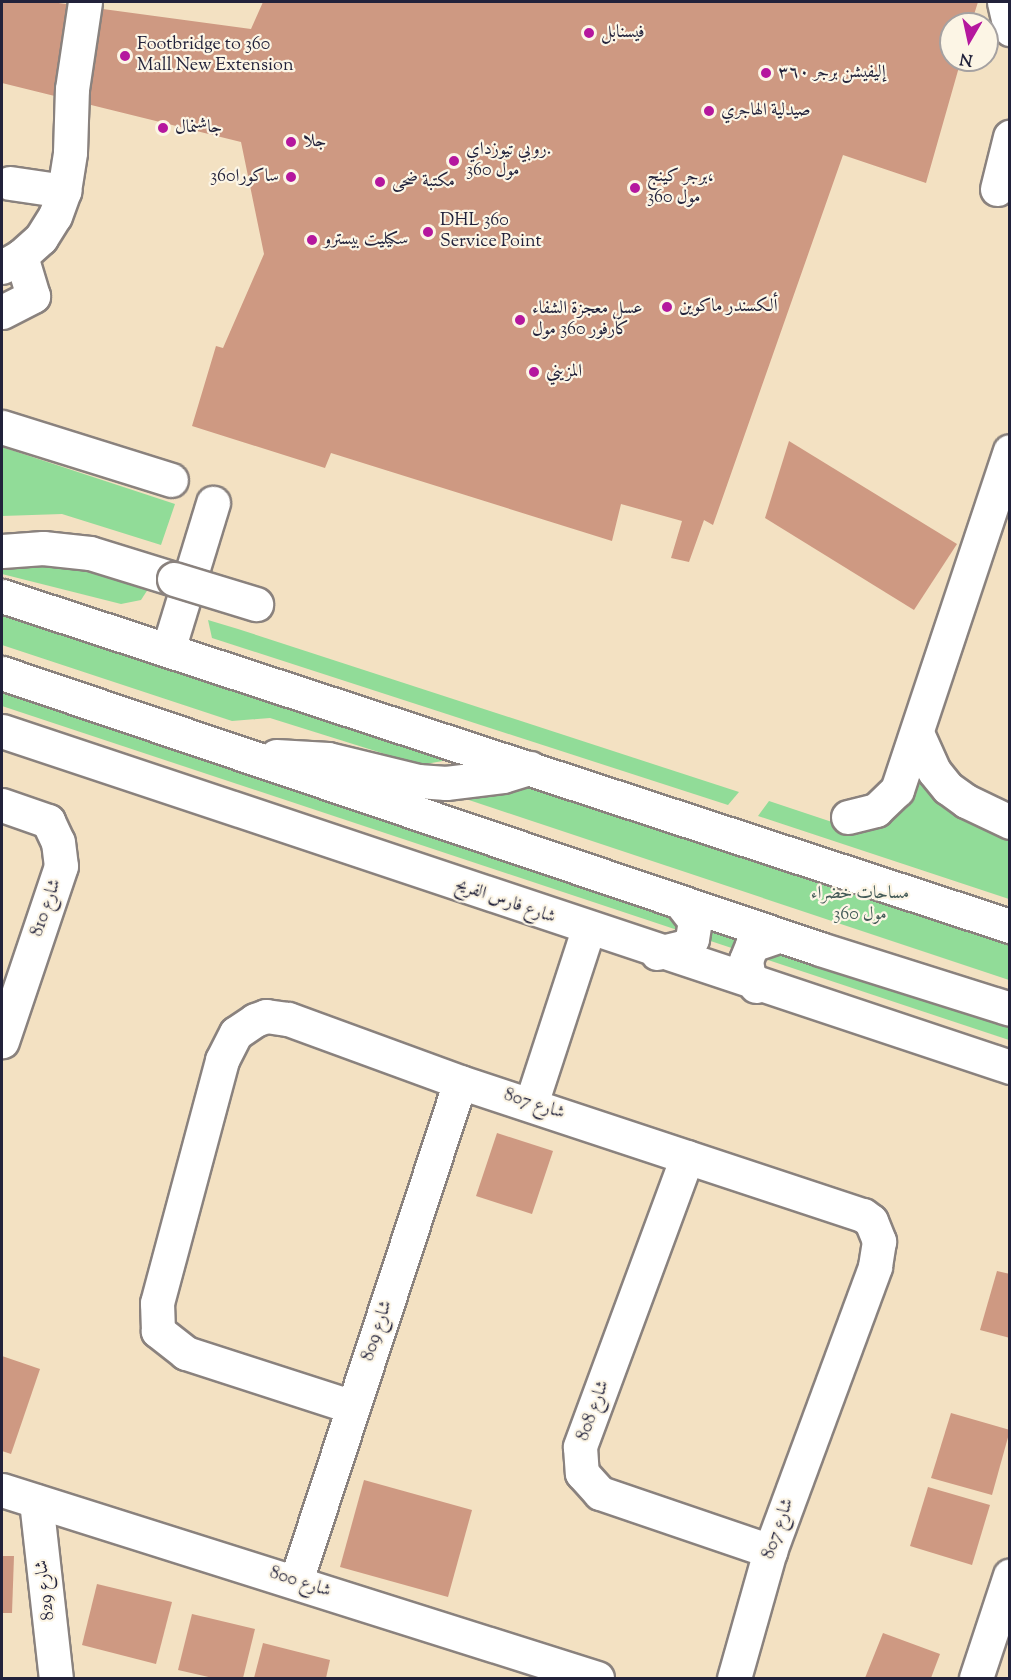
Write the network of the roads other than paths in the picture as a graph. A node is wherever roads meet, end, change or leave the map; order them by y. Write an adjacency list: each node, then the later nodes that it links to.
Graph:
1 (85, 2): 7 (street)
2 (1004, 2): 3 (street)
3 (1010, 28)
4 (1010, 137): 6 (street)
5 (10, 183): 7 (street)
6 (997, 189)
7 (64, 191): 8 (street)
8 (11, 261): 9 (street)
9 (2, 312)
10 (2, 427): 11 (street)
11 (2, 443)
12 (1010, 451): 20 (street)
13 (213, 503): 17 (street)
14 (2, 551): 16 (street, bridge)
15 (2, 596): 17 (street)
16 (256, 604)
17 (168, 650): 22 (street)
18 (2, 673): 21 (street)
19 (2, 731): 28 (street, شارع فارس الفريح)
20 (917, 733): 24 (street); 25 (street)
21 (252, 759): 22 (street); 26 (street)
22 (530, 768): 27 (street)
23 (2, 806): 32 (street, شارع 810)
24 (848, 817)
25 (1010, 822)
26 (681, 903): 29 (street); 30 (street)
27 (1010, 926)
28 (588, 930): 30 (street, شارع فارس الفريح); 37 (street)
29 (778, 936): 31 (street); 33 (street)
30 (657, 953): 31 (street, شارع فارس الفريح)
31 (756, 986): 35 (street, شارع فارس الفريح)
32 (8, 1001): 34 (street, شارع 810)
33 (1010, 1009)
34 (2, 1041)
35 (1010, 1067)
36 (460, 1082): 37 (street, شارع 807); 39 (street, شارع 809); 39 (street, شارع 807)
37 (531, 1104): 38 (street, شارع 807)
38 (687, 1157): 42 (street, شارع 808); 42 (street, شارع 807)
39 (353, 1407): 44 (street, شارع 809)
40 (2, 1490): 41 (street, شارع 800)
41 (36, 1501): 44 (street, شارع 800); 46 (street, شارع 829)
42 (770, 1551): 48 (street, شارع 807)
43 (1010, 1575): 45 (street)
44 (296, 1581): 47 (street, شارع 800)
45 (990, 1664)
46 (56, 1678)
47 (597, 1678)
48 (734, 1678)

